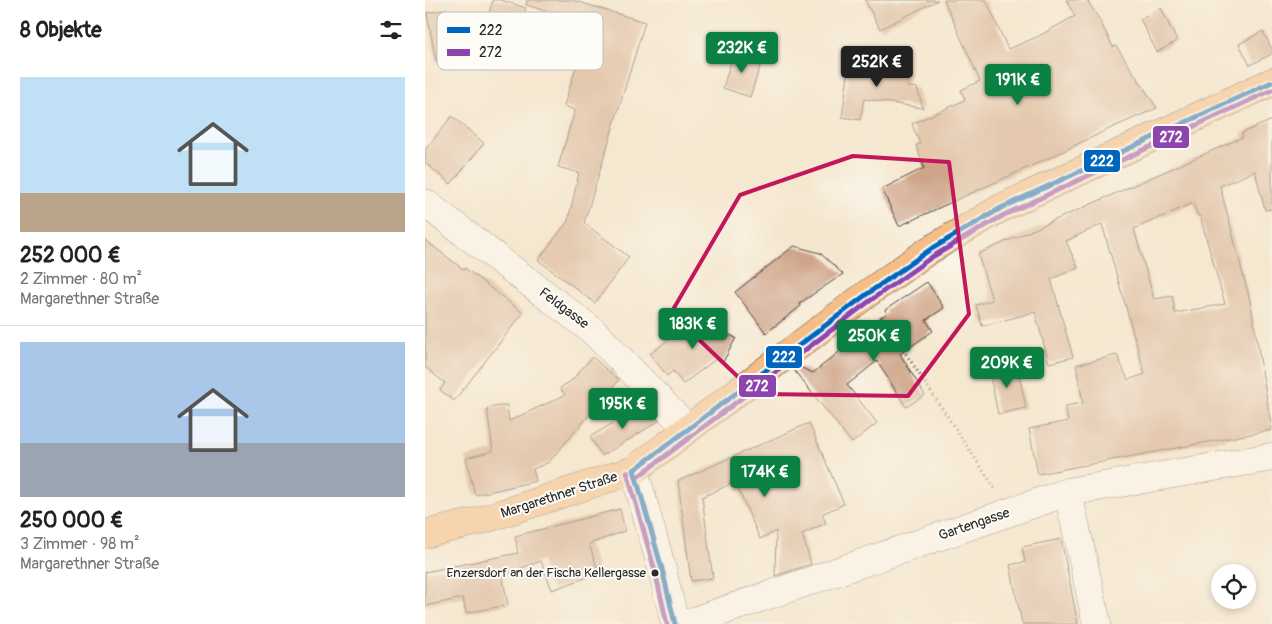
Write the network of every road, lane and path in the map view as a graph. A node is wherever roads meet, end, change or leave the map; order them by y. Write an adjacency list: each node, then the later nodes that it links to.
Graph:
1 (1272, 82): 3 (main road, Margarethner Straße)
2 (425, 203): 4 (street, Feldgasse)
3 (867, 294): 4 (main road, Margarethner Straße); 8 (path)
4 (688, 429): 6 (main road, Margarethner Straße)
5 (1272, 458): 7 (street, Gartengasse)
6 (634, 470): 9 (main road, Margarethner Straße); 10 (street)
7 (1068, 492): 8 (street, Gartengasse); 12 (street)
8 (1010, 512): 11 (street, Gartengasse)
9 (425, 534)
10 (675, 624)
11 (685, 624)
12 (1097, 624)

